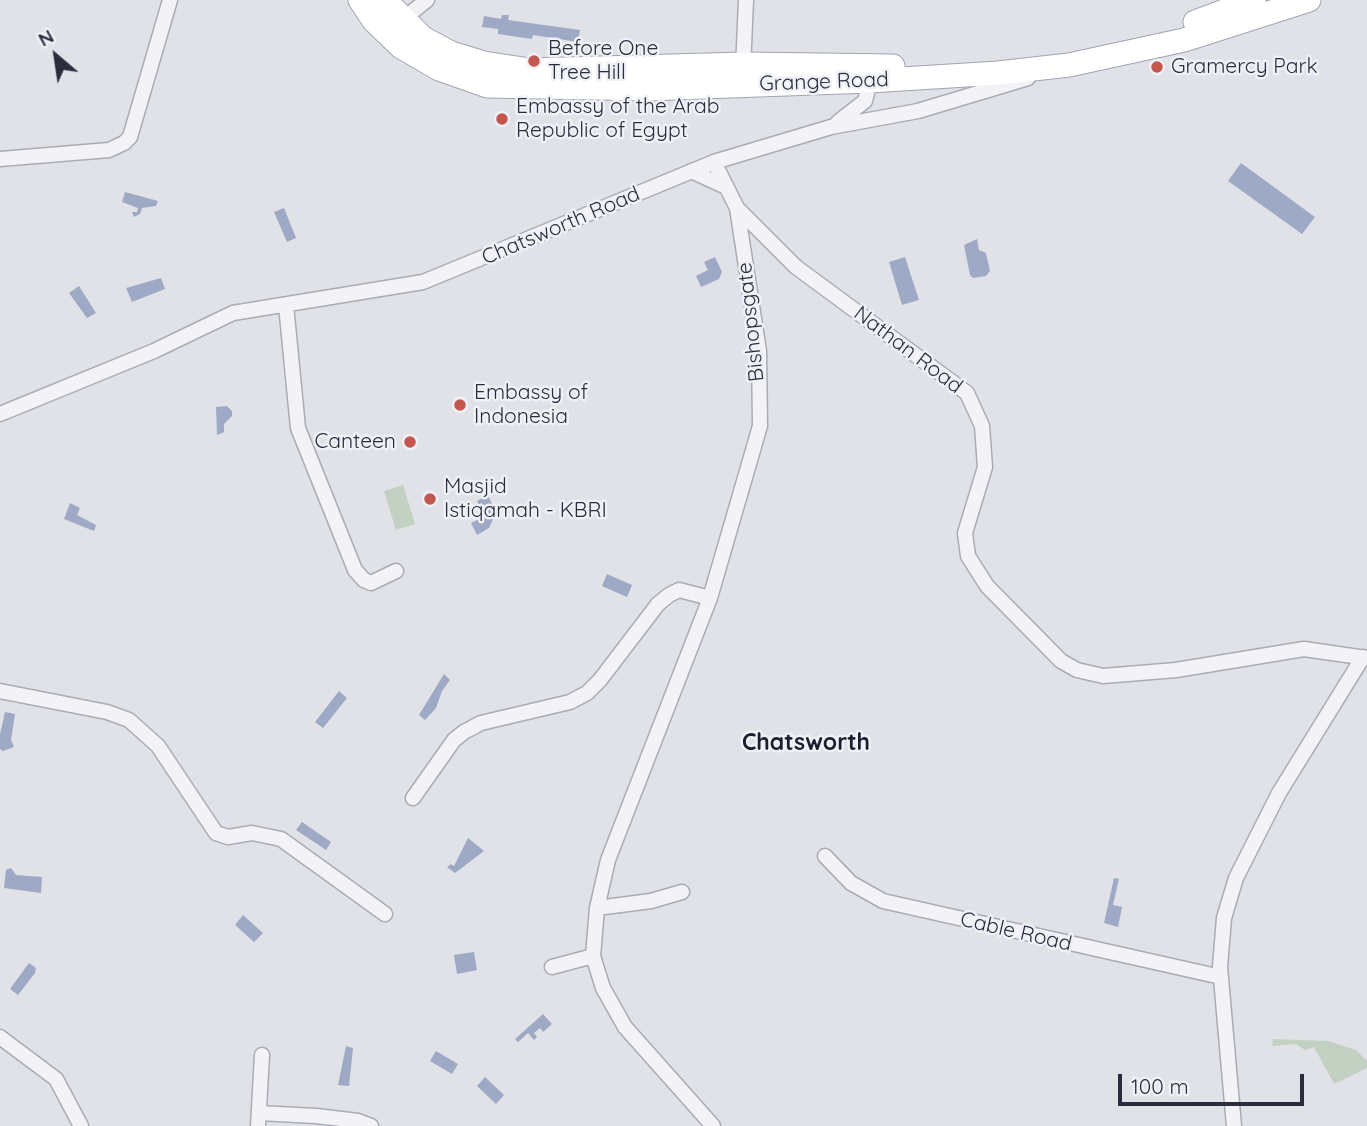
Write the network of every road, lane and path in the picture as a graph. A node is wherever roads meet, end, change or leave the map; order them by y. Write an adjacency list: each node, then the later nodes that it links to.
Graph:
1 (170, 0): 14 (street)
2 (360, 0): 10 (main road, Grange Road)
3 (385, 0): 8 (main road, Grange Road)
4 (426, 0): 8 (street)
5 (746, 0): 10 (street)
6 (1254, 0): 10 (main road, Grange Road)
7 (1310, 0): 9 (main road, Grange Road)
8 (402, 20): 10 (main road, Grange Road)
9 (1069, 65): 11 (main road, Grange Road); 12 (street, Chatsworth Road)
10 (743, 74): 11 (main road, Grange Road)
11 (870, 85): 12 (street); 13 (street, Chatsworth Road)
12 (886, 117): 13 (street, Chatsworth Road)
13 (831, 127): 15 (street, Chatsworth Road)
14 (0, 159)
15 (714, 162): 16 (street, Chatsworth Road); 17 (street, Nathan Road)
16 (691, 171): 17 (street); 19 (street, Chatsworth Road)
17 (726, 187): 18 (street, Nathan Road)
18 (737, 208): 22 (street, Bishopsgate); 23 (street, Nathan Road)
19 (286, 305): 20 (street, Chatsworth Road); 21 (street)
20 (0, 414)
21 (396, 571)
22 (710, 598): 25 (street); 28 (street, Bishopsgate)
23 (1365, 657): 32 (street)
24 (0, 691): 29 (street)
25 (413, 798)
26 (825, 856): 32 (street, Cable Road)
27 (682, 892): 28 (street)
28 (597, 908): 30 (street, Bishopsgate)
29 (386, 914)
30 (593, 956): 31 (street); 38 (street, Bishopsgate)
31 (552, 967)
32 (1221, 977): 39 (street)
33 (0, 1037): 36 (street)
34 (262, 1055): 35 (street)
35 (259, 1119): 37 (street)
36 (81, 1126)
37 (371, 1126)
38 (713, 1126)
39 (1234, 1126)

